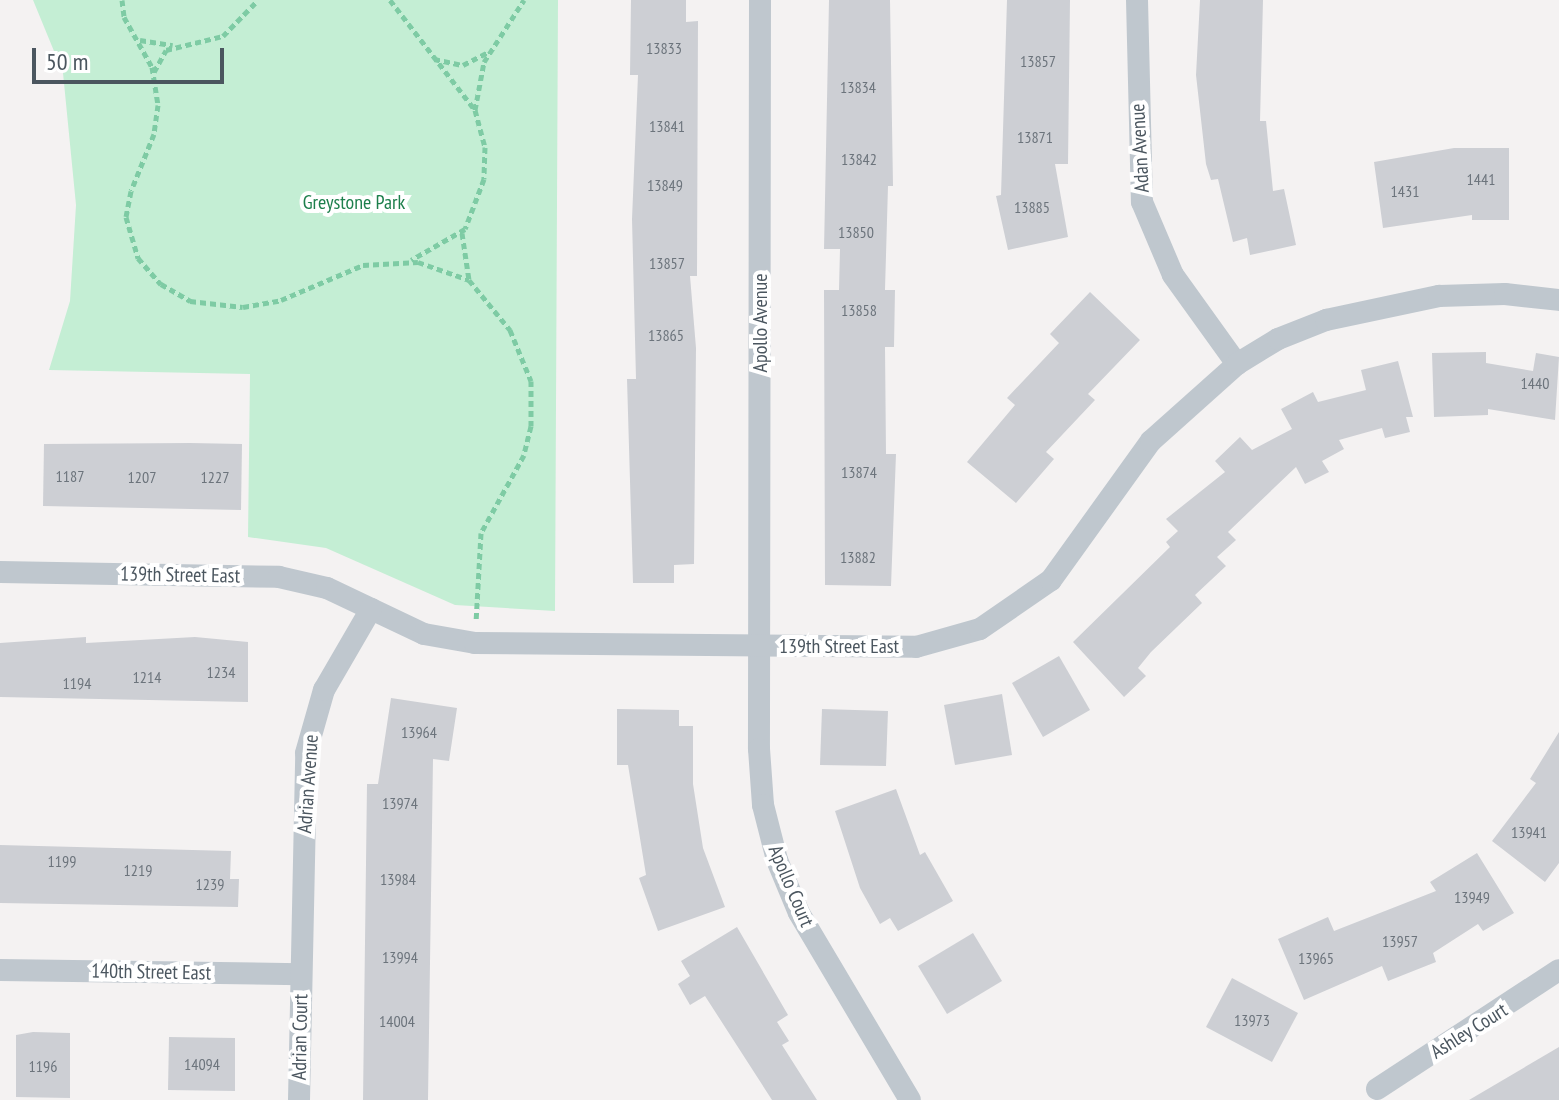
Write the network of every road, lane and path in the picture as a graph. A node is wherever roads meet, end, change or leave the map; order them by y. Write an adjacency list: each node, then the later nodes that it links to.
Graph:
1 (122, 0): 7 (path)
2 (258, 0): 8 (path)
3 (390, 0): 10 (path)
4 (524, 0): 9 (path)
5 (760, 0): 21 (street, Apollo Avenue)
6 (1137, 0): 17 (street, Adan Avenue)
7 (139, 39): 8 (path); 11 (path)
8 (176, 44): 11 (path)
9 (489, 52): 10 (path); 12 (path)
10 (432, 58): 12 (path)
11 (154, 73): 14 (path)
12 (475, 110): 13 (path)
13 (462, 232): 14 (path); 15 (path)
14 (409, 261): 15 (path)
15 (469, 280): 20 (path)
16 (1559, 300): 17 (street, 139th Street East)
17 (1237, 364): 21 (street, 139th Street East)
18 (0, 572): 19 (street, 139th Street East)
19 (371, 609): 20 (street, 139th Street East); 24 (street, Adrian Avenue)
20 (475, 643): 21 (street, 139th Street East)
21 (759, 646): 27 (street, Apollo Court)
22 (0, 970): 24 (street, 140th Street East)
23 (1559, 970): 25 (street, Ashley Court)
24 (301, 974): 26 (street, Adrian Court)
25 (1377, 1089)
26 (299, 1100)
27 (910, 1100)

